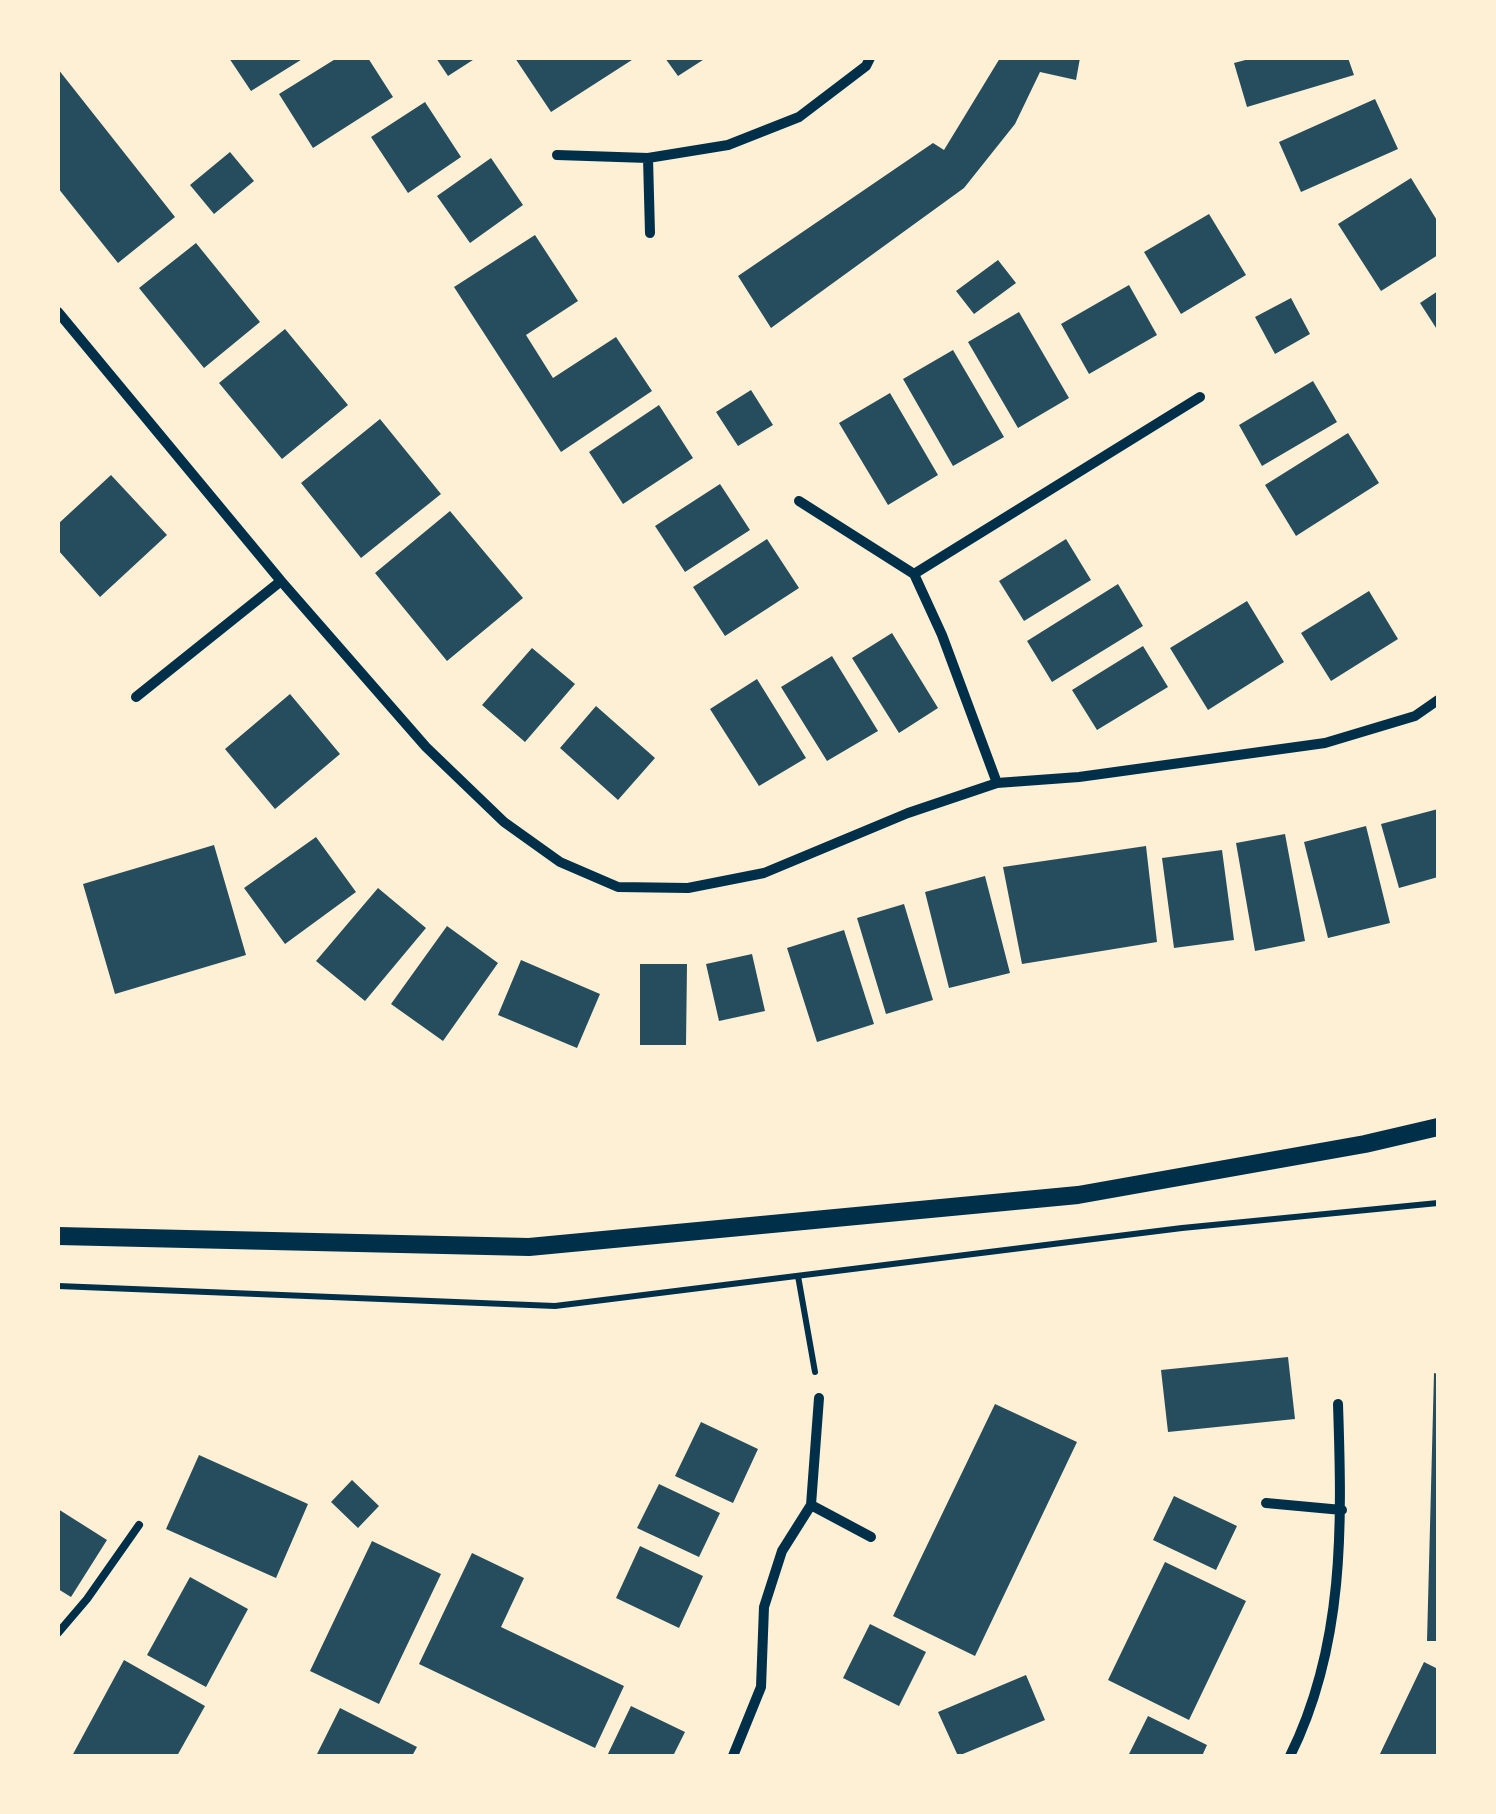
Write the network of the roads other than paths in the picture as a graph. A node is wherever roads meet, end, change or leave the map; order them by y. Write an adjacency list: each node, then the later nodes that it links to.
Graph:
1 (870, 58): 3 (street)
2 (557, 156): 3 (street)
3 (648, 158): 4 (street)
4 (650, 233)
5 (58, 312): 9 (street)
6 (1200, 398): 8 (street)
7 (799, 500): 8 (street)
8 (914, 574): 12 (street)
9 (281, 581): 10 (street); 12 (street)
10 (136, 696)
11 (1438, 700): 12 (street)
12 (997, 783)
13 (1438, 1128): 14 (street)
14 (58, 1236)
15 (819, 1398): 18 (street)
16 (1338, 1404): 19 (street)
17 (1266, 1503): 19 (street)
18 (811, 1505): 21 (street); 23 (street)
19 (1342, 1510): 24 (street)
20 (139, 1525): 22 (lane)
21 (871, 1537)
22 (58, 1633)
23 (732, 1756)
24 (1290, 1756)

